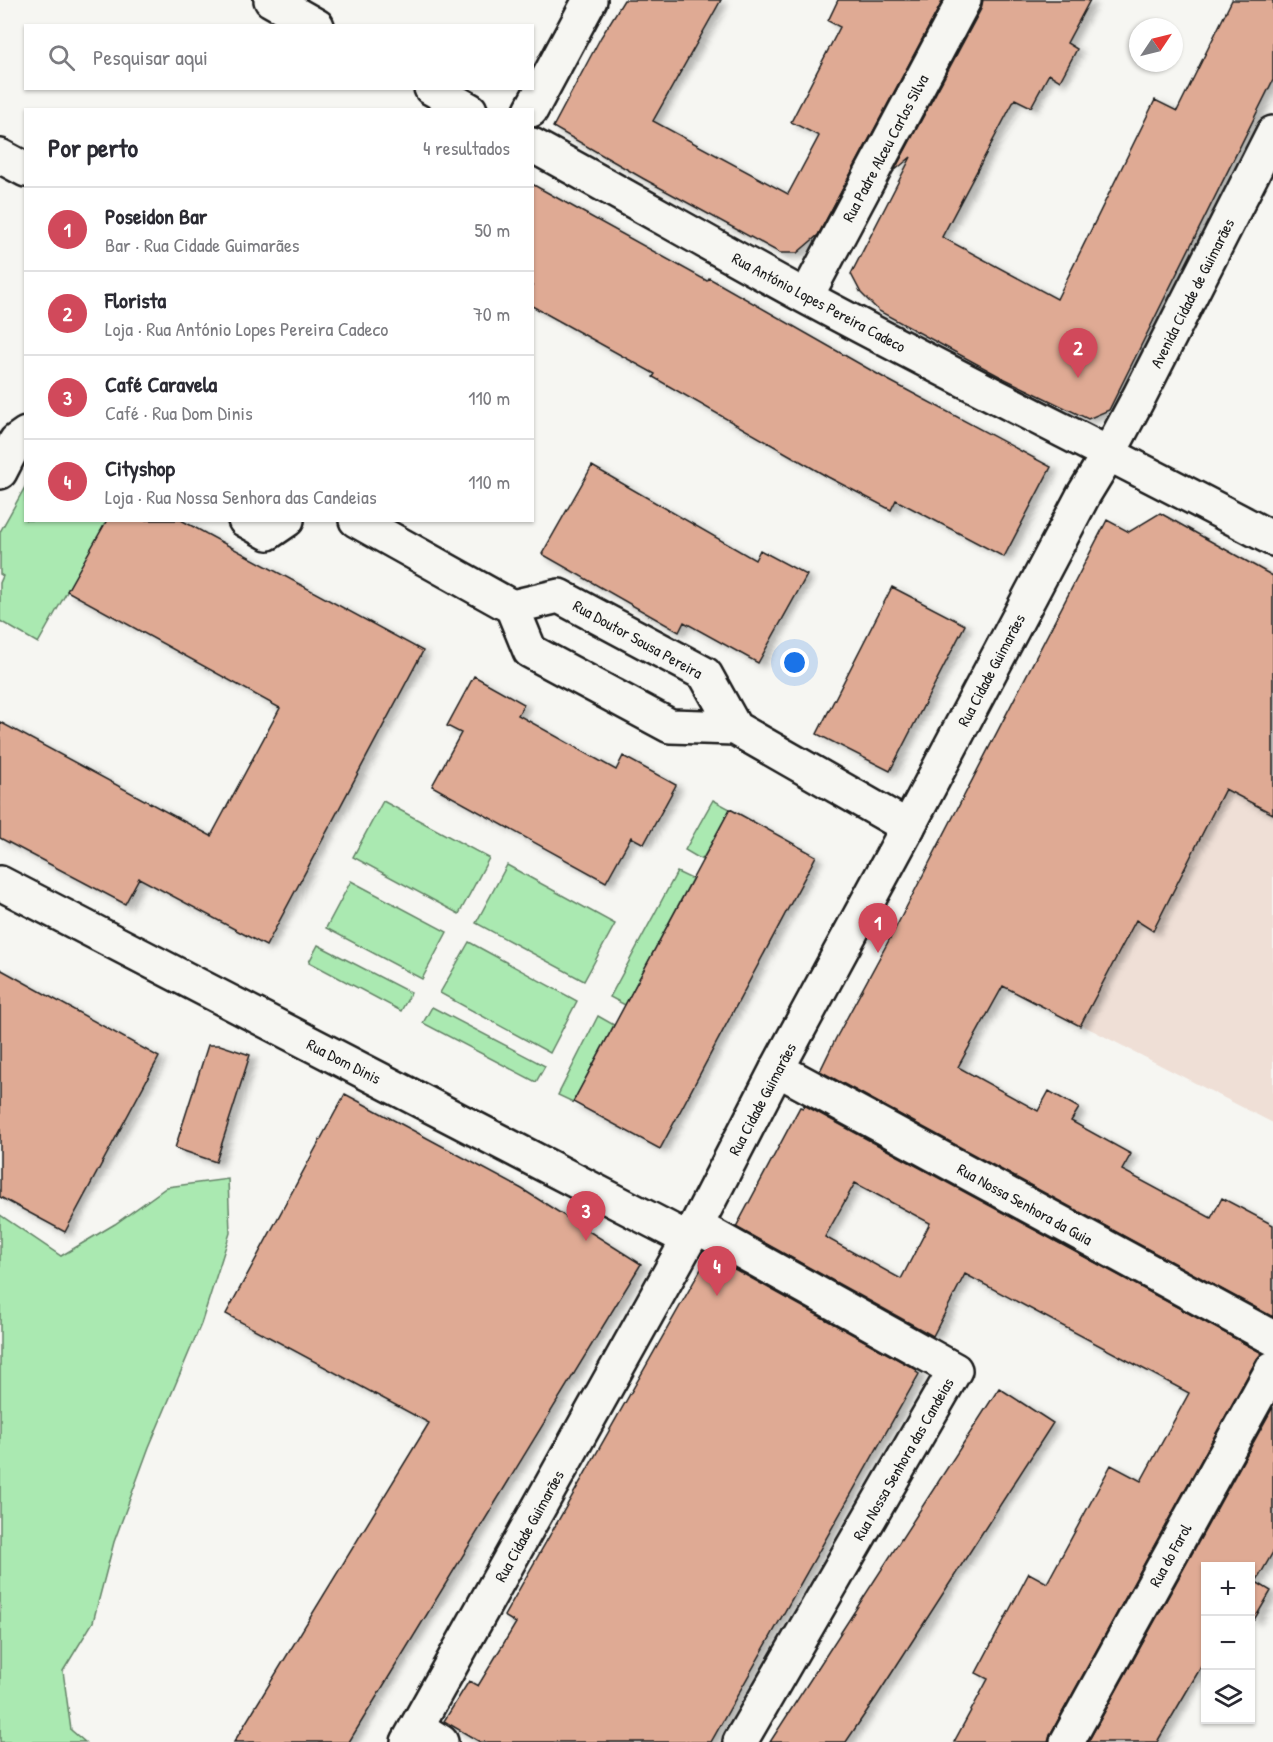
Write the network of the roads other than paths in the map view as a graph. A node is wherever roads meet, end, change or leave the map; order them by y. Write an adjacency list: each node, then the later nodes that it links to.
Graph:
1 (271, 0): 4 (street)
2 (590, 0): 7 (street)
3 (964, 0): 12 (street, Rua Padre Alceu Carlos Silva)
4 (313, 24)
5 (435, 90): 6 (street)
6 (466, 108)
7 (532, 108)
8 (1273, 133): 14 (street, Avenida Cidade de Guimarães)
9 (534, 146): 12 (street, Rua António Lopes Pereira Cadeco)
10 (0, 156): 11 (street)
11 (24, 169)
12 (806, 297): 14 (street, Rua António Lopes Pereira Cadeco)
13 (24, 435): 15 (street)
14 (1109, 453): 19 (street, Rua António Lopes Pereira Cadeco); 22 (street, Rua Cidade Guimarães)
15 (0, 472)
16 (249, 522): 17 (street)
17 (284, 522)
18 (360, 522): 20 (street)
19 (1273, 539)
20 (512, 607): 21 (street); 21 (street, Rua Doutor Sousa Pereira)
21 (735, 728): 22 (street)
22 (908, 827): 24 (street, Rua Cidade Guimarães)
23 (0, 883): 25 (street, Rua Dom Dinis)
24 (777, 1069): 25 (street, Rua Cidade Guimarães); 26 (street, Rua Nossa Senhora da Guia)
25 (692, 1233): 28 (street, Rua Cidade Guimarães); 29 (street, Rua Nossa Senhora das Candeias)
26 (1273, 1338)
27 (1273, 1368): 30 (street, Rua do Farol)
28 (422, 1737)
29 (740, 1742)
30 (1067, 1742)

